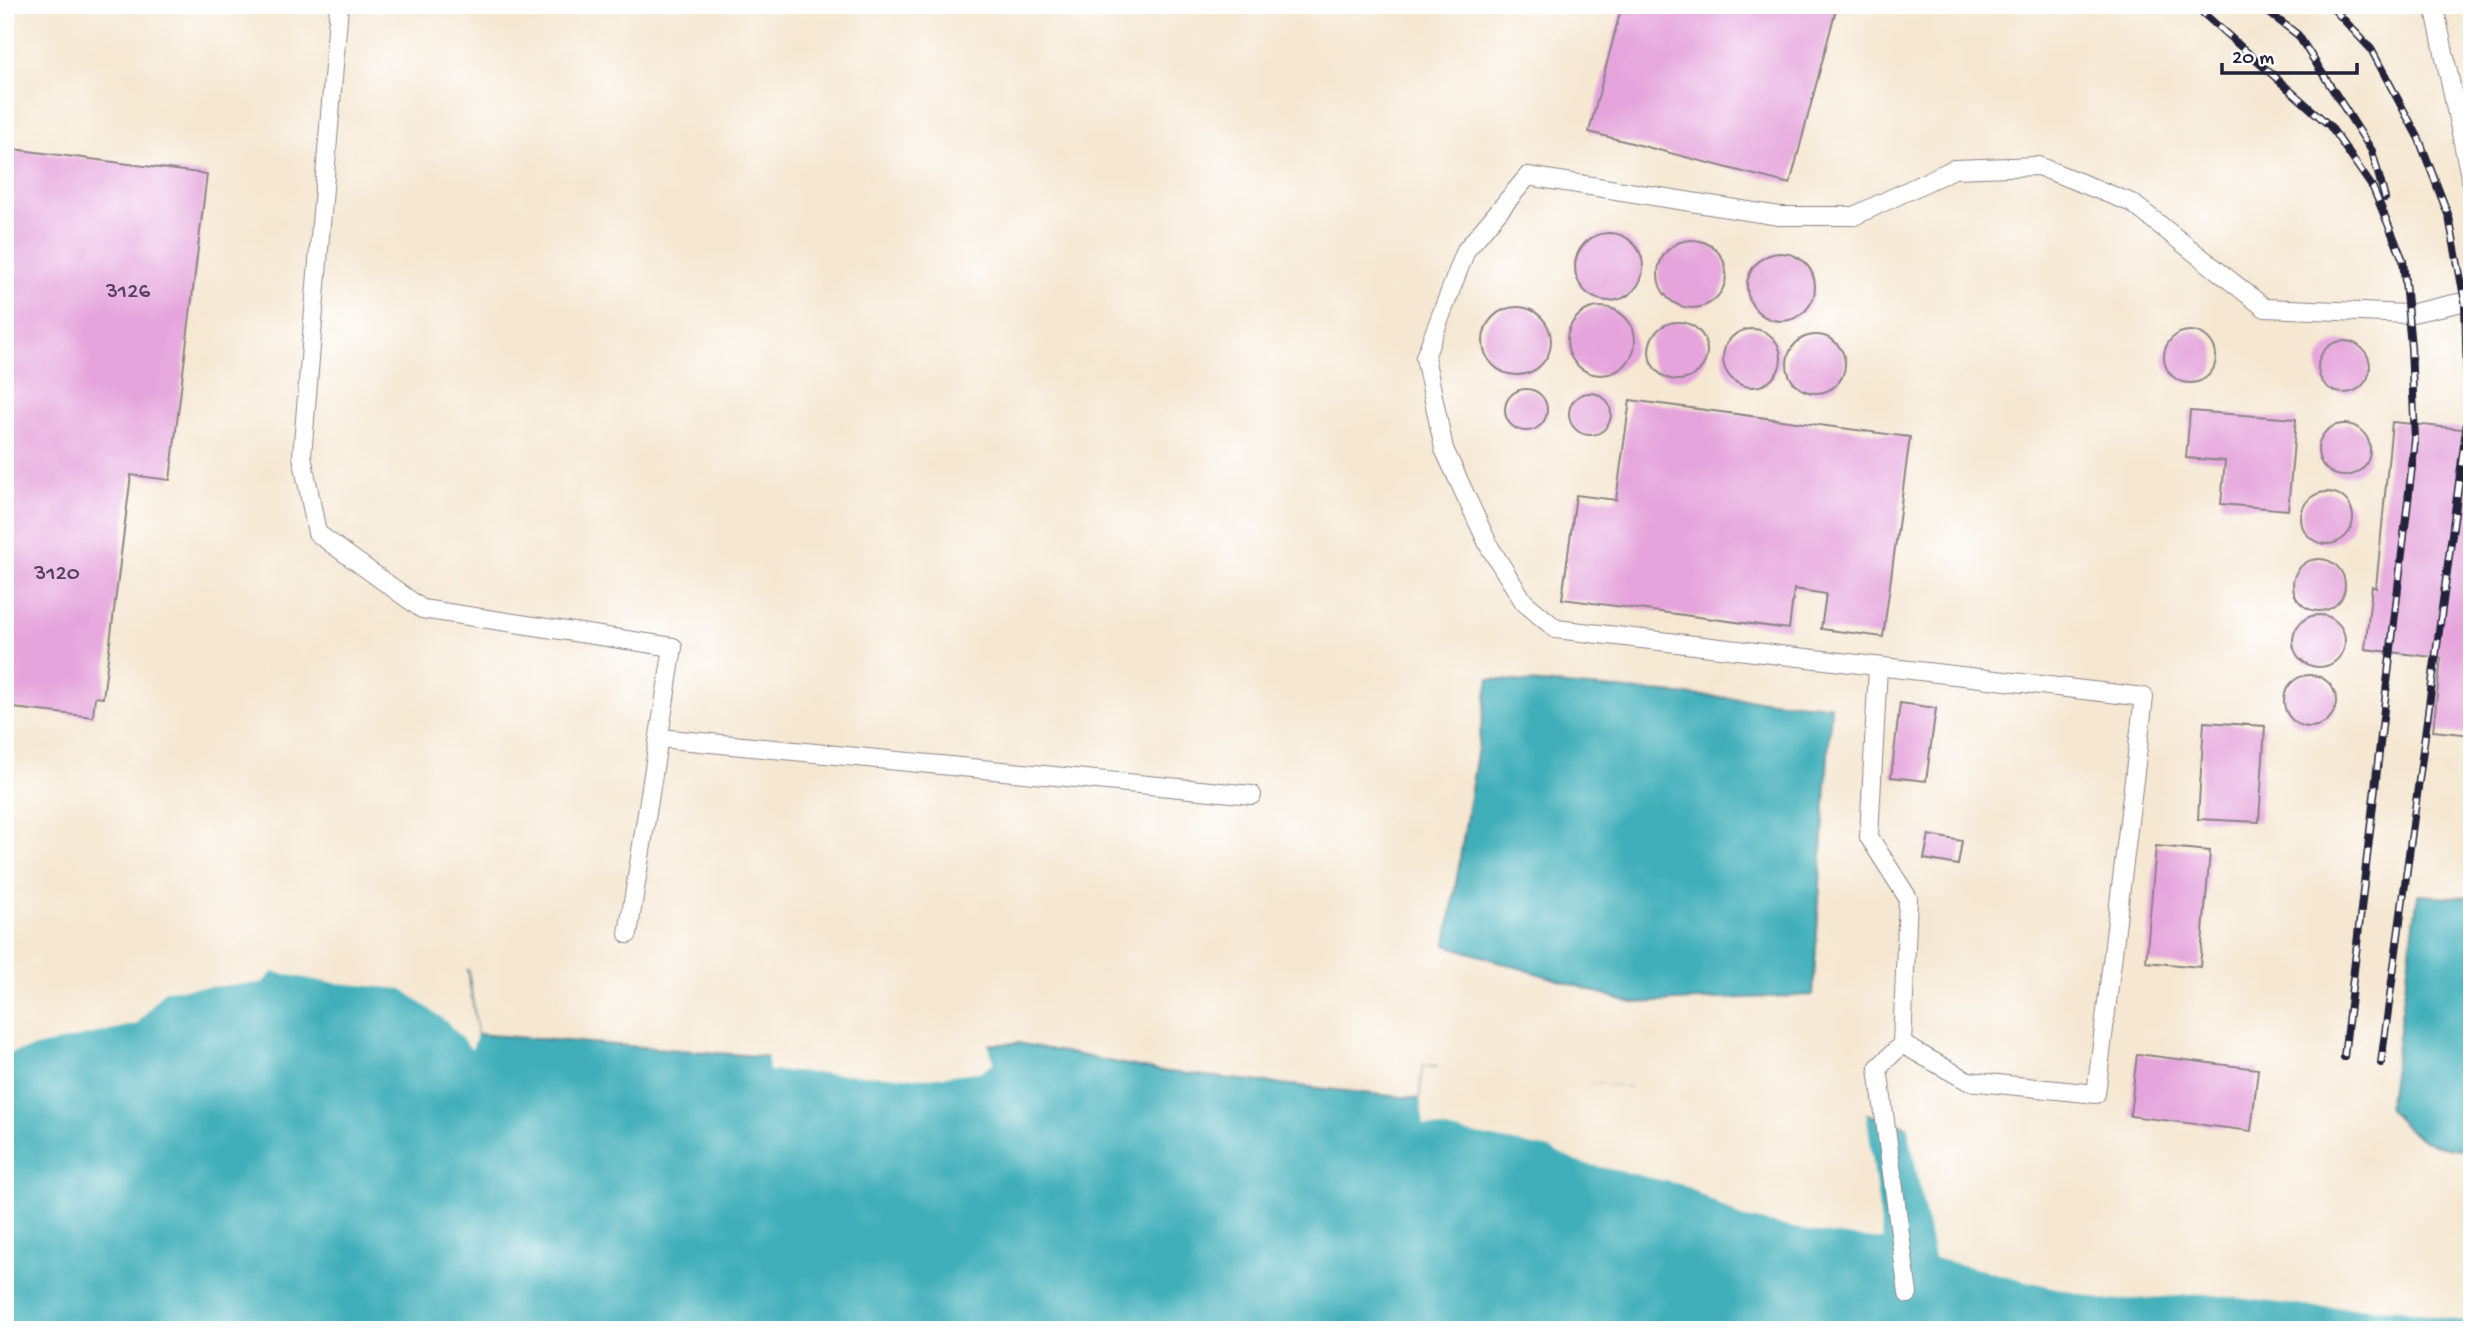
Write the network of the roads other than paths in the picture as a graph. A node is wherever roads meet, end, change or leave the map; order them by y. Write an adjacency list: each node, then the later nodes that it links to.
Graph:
1 (339, 5): 6 (lane)
2 (2434, 5): 3 (lane)
3 (2472, 186)
4 (2472, 300): 5 (lane)
5 (1878, 667): 9 (lane); 9 (lane)
6 (659, 738): 7 (lane); 8 (lane)
7 (1252, 795)
8 (628, 934)
9 (1902, 1044): 10 (lane)
10 (1908, 1294)

